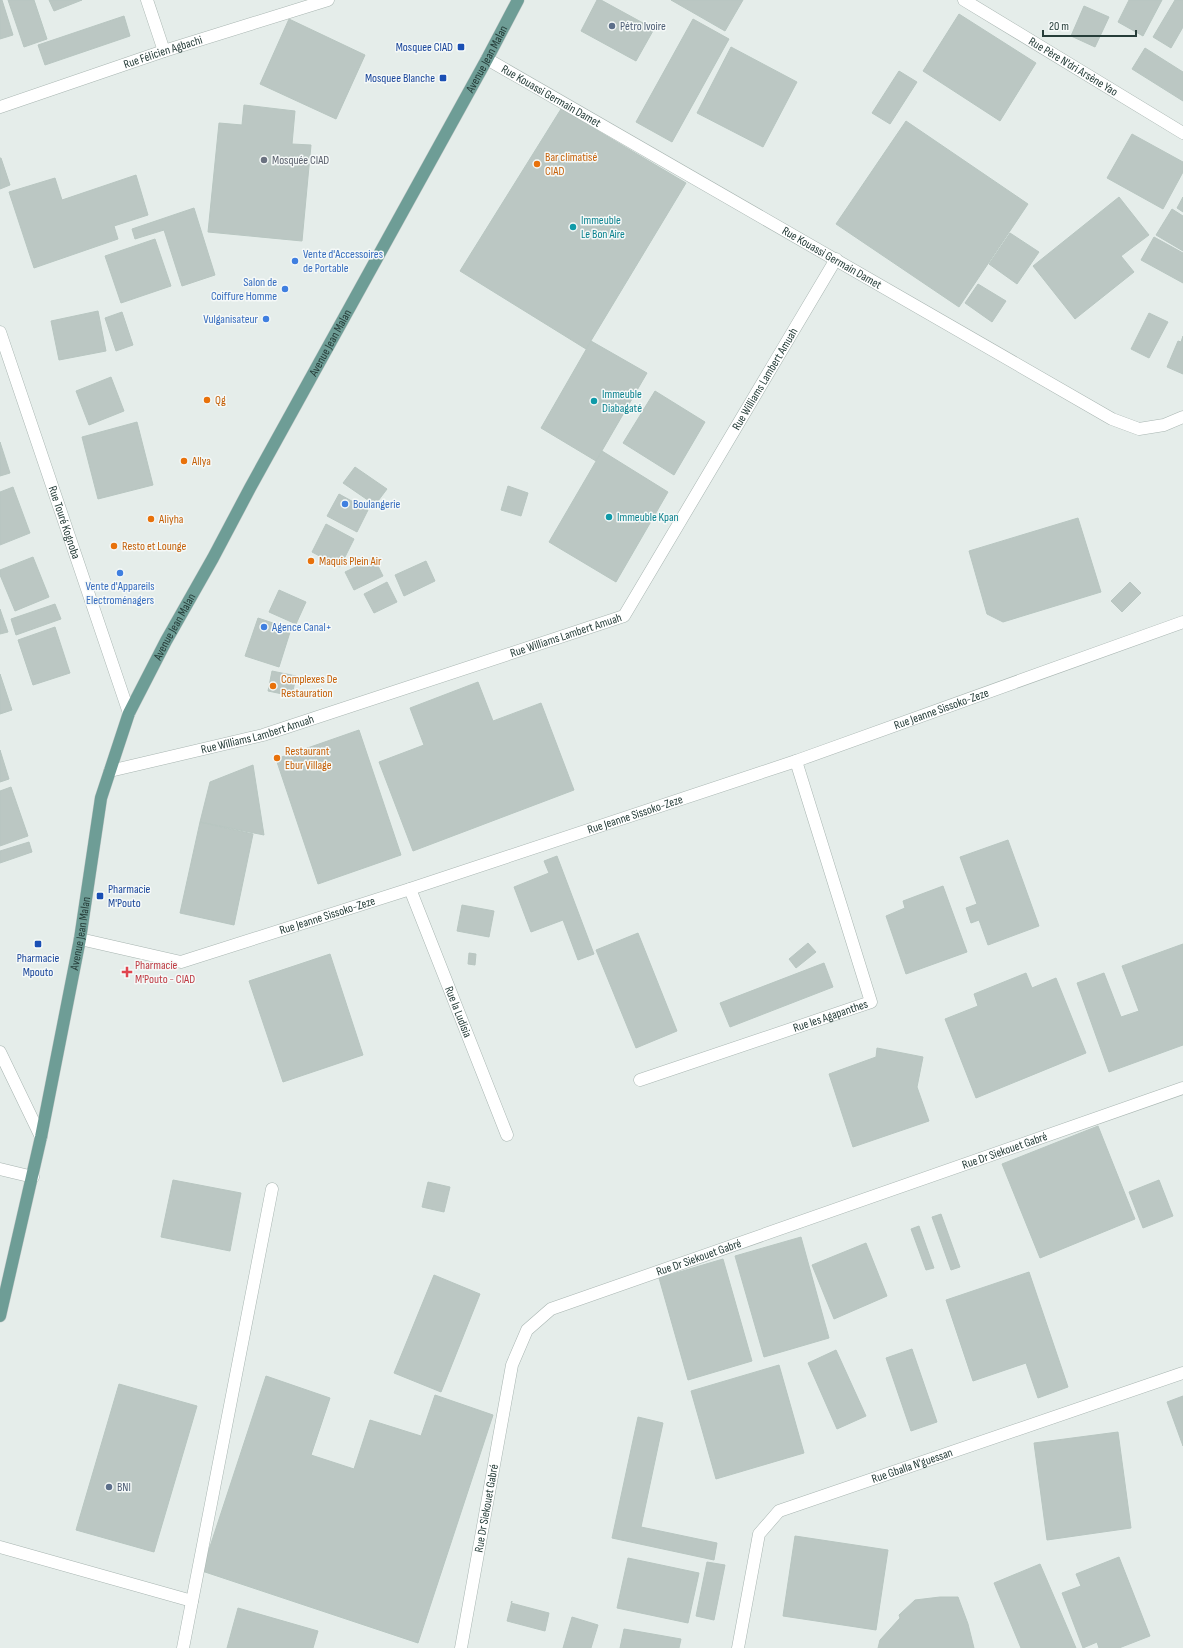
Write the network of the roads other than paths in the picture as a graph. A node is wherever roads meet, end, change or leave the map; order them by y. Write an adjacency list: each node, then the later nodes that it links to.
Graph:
1 (147, 0): 5 (street)
2 (328, 0): 5 (street, Rue Félicien Agbachi)
3 (518, 0): 6 (main road, Avenue Jean Malan)
4 (964, 0): 8 (street, Rue Père N'dri Arsène Yao)
5 (164, 52): 7 (street, Rue Félicien Agbachi)
6 (487, 59): 9 (street, Rue Kouassi Germain Damet); 13 (main road, Avenue Jean Malan)
7 (0, 107)
8 (1183, 133)
9 (836, 259): 11 (street, Rue Kouassi Germain Damet); 15 (street, Rue Williams Lambert Amuah)
10 (0, 332): 13 (street, Rue Touré Kognoba)
11 (1183, 417)
12 (1183, 622): 14 (street, Rue Jeanne Sissoko-Zeze)
13 (129, 713): 15 (main road, Avenue Jean Malan)
14 (796, 761): 16 (street, Rue Jeanne Sissoko-Zeze); 19 (street, Rue les Agapanthes)
15 (110, 770): 17 (main road, Avenue Jean Malan)
16 (410, 889): 17 (street, Rue Jeanne Sissoko-Zeze); 21 (street, Rue la Ludisia)
17 (80, 939): 22 (main road, Avenue Jean Malan)
18 (0, 1052): 22 (street)
19 (640, 1080)
20 (1183, 1088): 31 (street, Rue Dr Siekouet Gabré)
21 (507, 1135)
22 (41, 1137): 24 (main road, Avenue Jean Malan)
23 (0, 1169): 24 (street)
24 (33, 1177): 26 (main road, Avenue Jean Malan)
25 (272, 1189): 29 (street)
26 (0, 1314)
27 (1183, 1373): 32 (street, Rue Gballa N'guessan)
28 (0, 1547): 29 (street)
29 (192, 1601): 30 (street)
30 (183, 1648)
31 (461, 1648)
32 (738, 1648)

